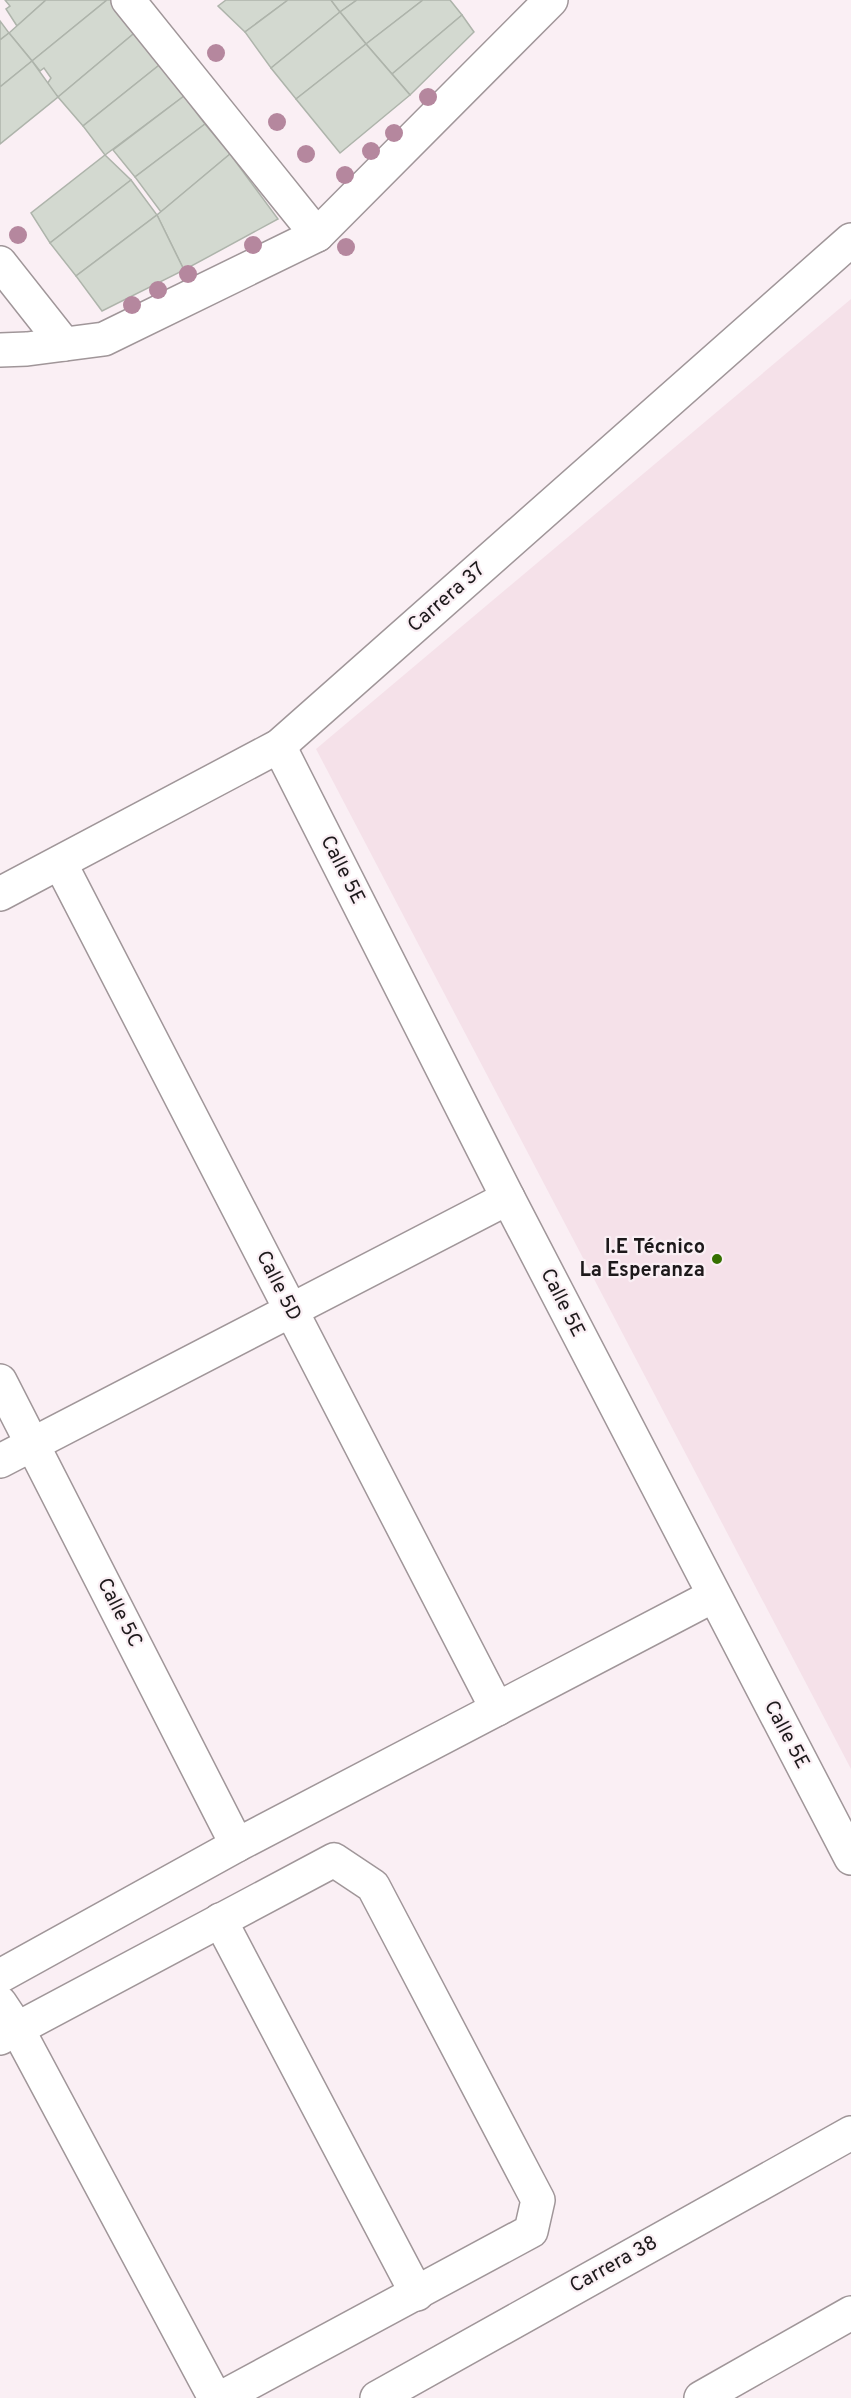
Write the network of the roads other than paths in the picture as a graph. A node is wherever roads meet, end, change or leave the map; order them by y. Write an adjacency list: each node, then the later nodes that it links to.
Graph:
1 (128, 0): 3 (street)
2 (540, 4): 3 (street)
3 (317, 235): 6 (street)
4 (851, 240): 8 (street, Carrera 37)
5 (0, 263): 6 (street)
6 (64, 344): 7 (street)
7 (0, 350)
8 (279, 746): 9 (street, Carrera 37); 11 (street, Calle 5E)
9 (60, 863): 10 (street, Carrera 37); 12 (street, Calle 5D)
10 (0, 894)
11 (507, 1198): 12 (street); 16 (street, Calle 5E)
12 (290, 1310): 14 (street); 17 (street, Calle 5D)
13 (0, 1380): 14 (street, Calle 5C)
14 (33, 1444): 15 (street); 18 (street, Calle 5C)
15 (0, 1461)
16 (713, 1596): 17 (street); 19 (street, Calle 5E)
17 (497, 1709): 18 (street)
18 (237, 1845): 21 (street)
19 (851, 1858)
20 (220, 1920): 23 (street); 25 (street); 25 (street)
21 (0, 1977)
22 (0, 2003): 23 (street)
23 (9, 2034): 27 (street)
24 (851, 2133): 29 (street, Carrera 38)
25 (417, 2294): 28 (street)
26 (851, 2313): 30 (street)
27 (215, 2398)
28 (221, 2398)
29 (377, 2398)
30 (701, 2398)

